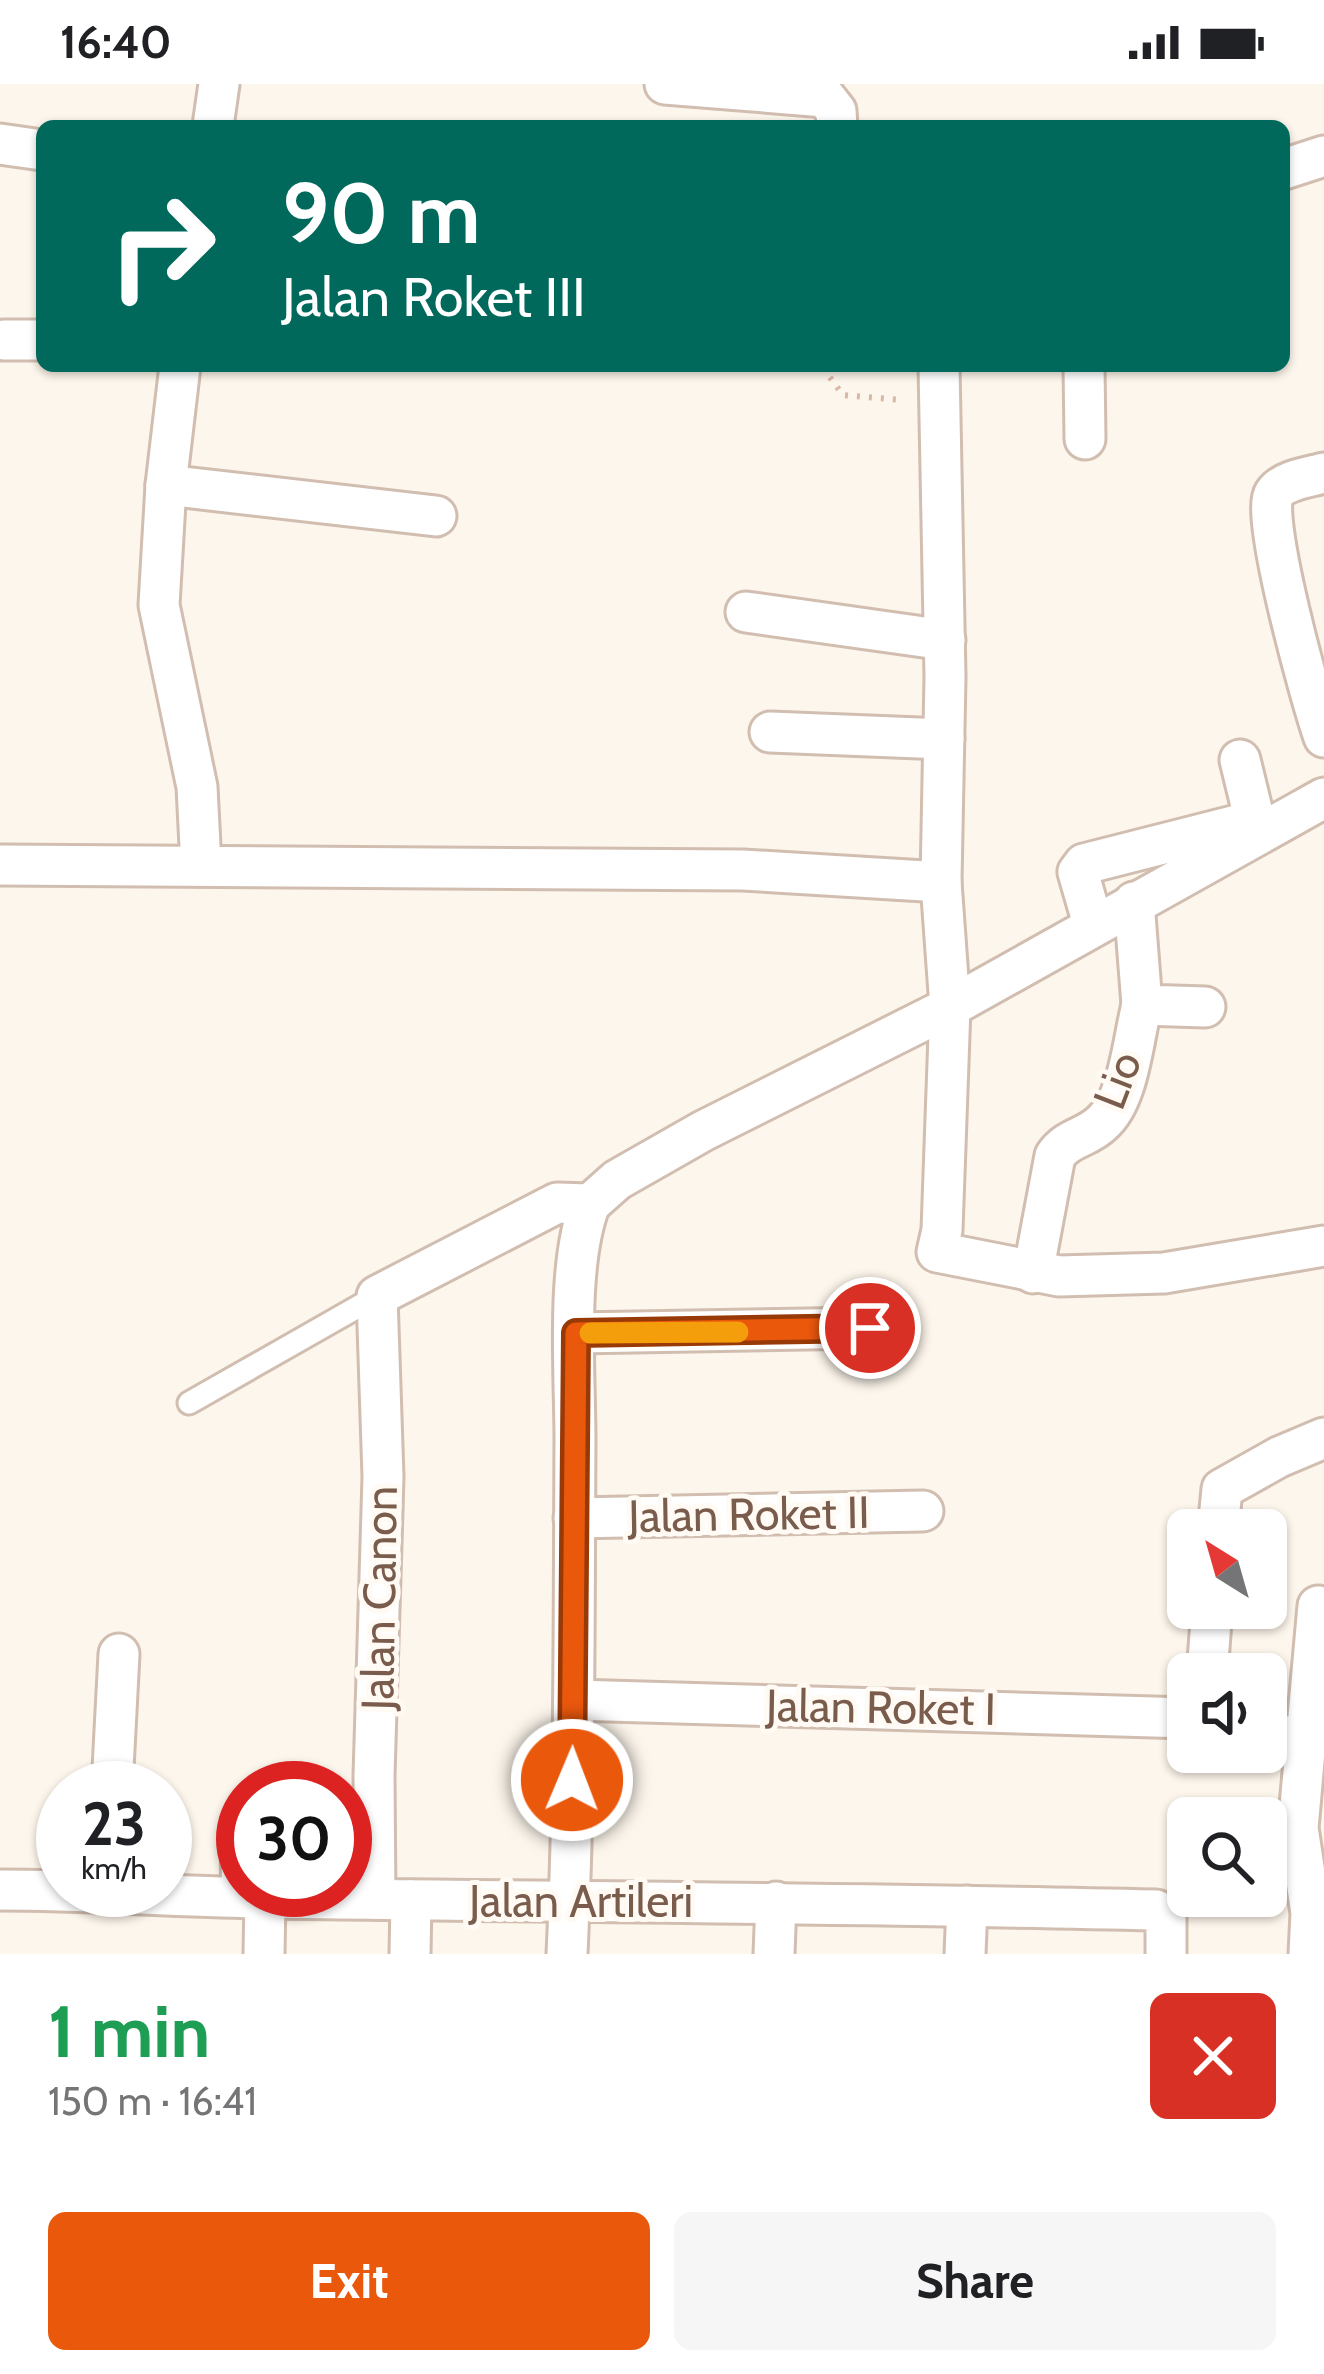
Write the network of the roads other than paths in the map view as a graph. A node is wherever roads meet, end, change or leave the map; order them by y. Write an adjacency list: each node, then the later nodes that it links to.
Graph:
1 (219, 84): 3 (street)
2 (665, 84): 4 (street)
3 (214, 120)
4 (837, 120)
5 (0, 145): 6 (street)
6 (36, 149)
7 (1324, 156): 8 (street)
8 (1290, 167)
9 (179, 372): 14 (street)
10 (1084, 372): 12 (street)
11 (940, 385): 17 (street)
12 (1085, 439)
13 (1324, 473): 18 (street)
14 (166, 485): 15 (street); 25 (street)
15 (436, 516)
16 (746, 612): 17 (street)
17 (945, 640): 20 (street)
18 (1319, 723)
19 (770, 732): 20 (street)
20 (944, 740): 26 (street)
21 (1240, 760): 23 (street)
22 (1324, 798): 23 (street)
23 (1256, 827): 27 (street); 28 (street)
24 (0, 865): 25 (street)
25 (201, 866): 26 (street)
26 (941, 882): 30 (street)
27 (1134, 902): 28 (street); 29 (street, Lio)
28 (1093, 924): 30 (street)
29 (1142, 1005): 31 (street); 34 (street, Lio)
30 (950, 1007): 32 (street); 34 (street)
31 (1204, 1007)
32 (590, 1204): 35 (street); 37 (street)
33 (1324, 1246): 34 (street)
34 (1033, 1273)
35 (377, 1296): 38 (lane); 52 (street, Jalan Canon)
36 (870, 1328): 37 (street)
37 (576, 1333): 42 (street)
38 (189, 1402)
39 (1324, 1438): 40 (street)
40 (1221, 1509)
41 (923, 1510): 42 (street, Jalan Roket II)
42 (574, 1518): 45 (street)
43 (1318, 1606): 47 (street)
44 (119, 1654): 48 (street)
45 (574, 1700): 46 (street, Jalan Roket I); 53 (street)
46 (1167, 1717)
47 (1313, 1742): 63 (street)
48 (113, 1761)
49 (0, 1890): 50 (street, Jalan Artileri)
50 (36, 1890)
51 (372, 1900): 52 (street, Jalan Artileri)
52 (393, 1900): 53 (street, Jalan Artileri); 58 (street, Jalan Canon)
53 (569, 1902): 54 (street, Jalan Artileri); 59 (street)
54 (776, 1902): 55 (street, Jalan Artileri); 60 (street)
55 (967, 1906): 61 (street); 62 (street, Jalan Artileri)
56 (254, 1917): 57 (street)
57 (264, 1954)
58 (410, 1954)
59 (567, 1954)
60 (774, 1954)
61 (965, 1954)
62 (1166, 1954)
63 (1309, 1954)

